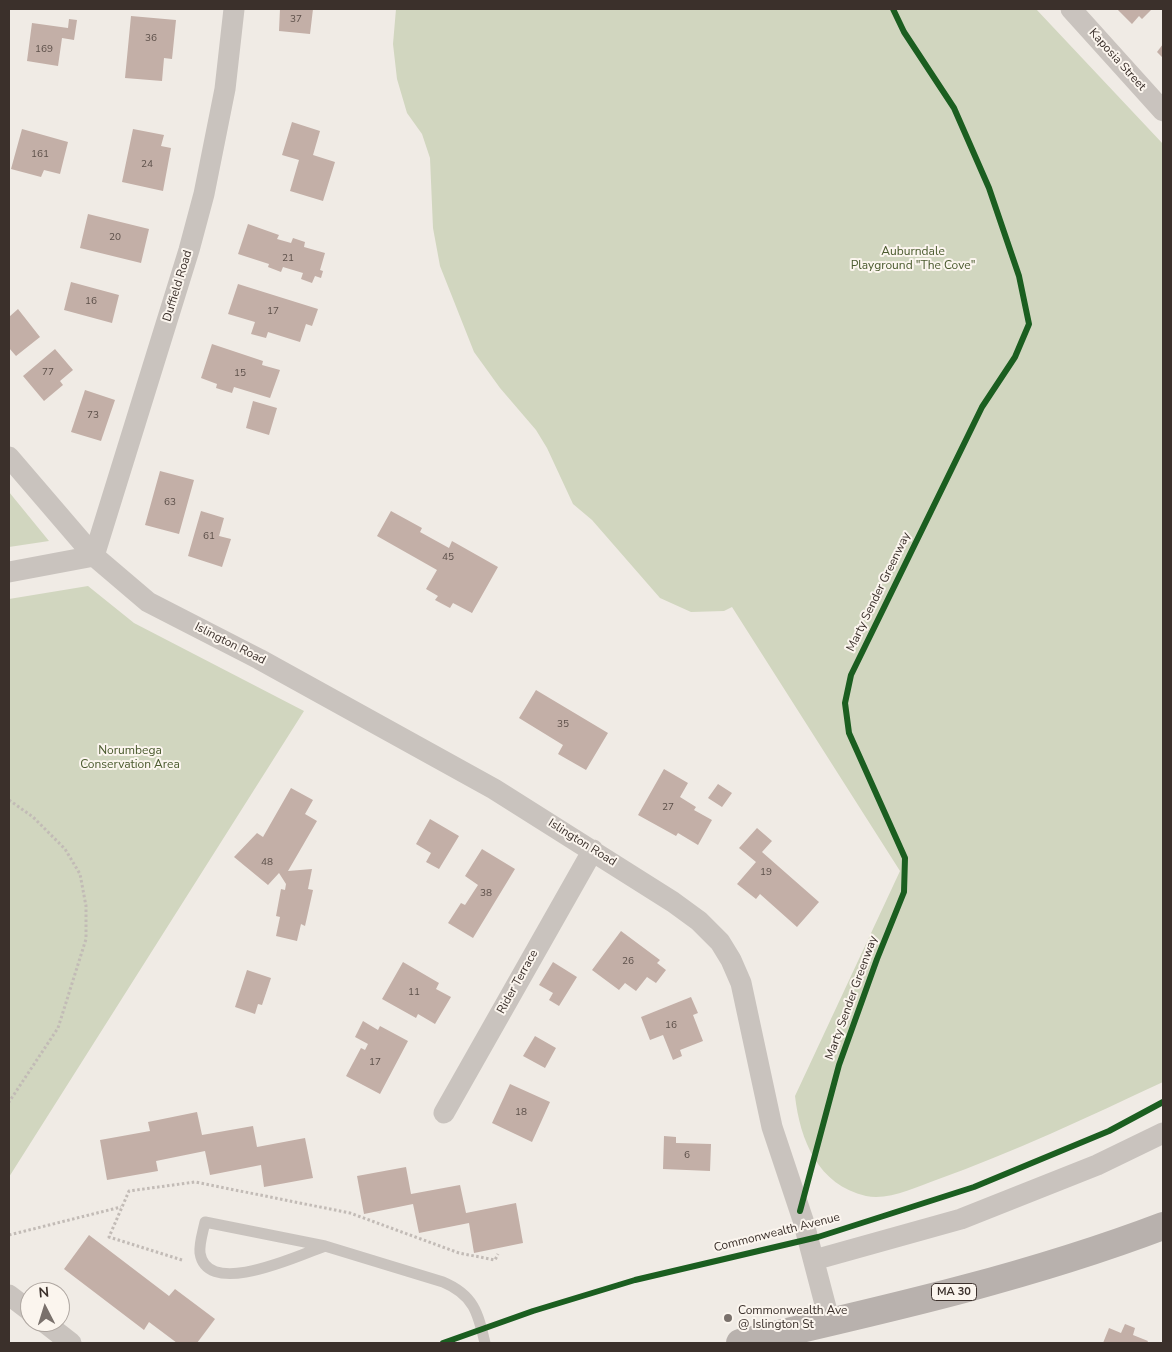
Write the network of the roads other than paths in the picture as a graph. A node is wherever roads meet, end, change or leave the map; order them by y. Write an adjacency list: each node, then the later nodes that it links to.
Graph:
1 (234, 9): 5 (street, Duffield Road)
2 (1071, 9): 3 (street, Kaposia Street)
3 (1163, 111)
4 (9, 457): 5 (street, Islington Road)
5 (94, 556): 6 (street); 7 (street, Islington Road)
6 (9, 572)
7 (593, 850): 8 (street, Rider Terrace); 12 (street, Islington Road)
8 (444, 1113)
9 (1163, 1133): 12 (street)
10 (1163, 1226): 15 (main road, MA 30)
11 (325, 1246): 11 (lane); 18 (lane)
12 (814, 1260): 15 (street, Islington Road)
13 (9, 1295): 14 (street)
14 (20, 1303)
15 (830, 1323): 19 (main road, MA 30)
16 (57, 1332): 17 (street)
17 (71, 1343)
18 (485, 1343)
19 (740, 1343)

